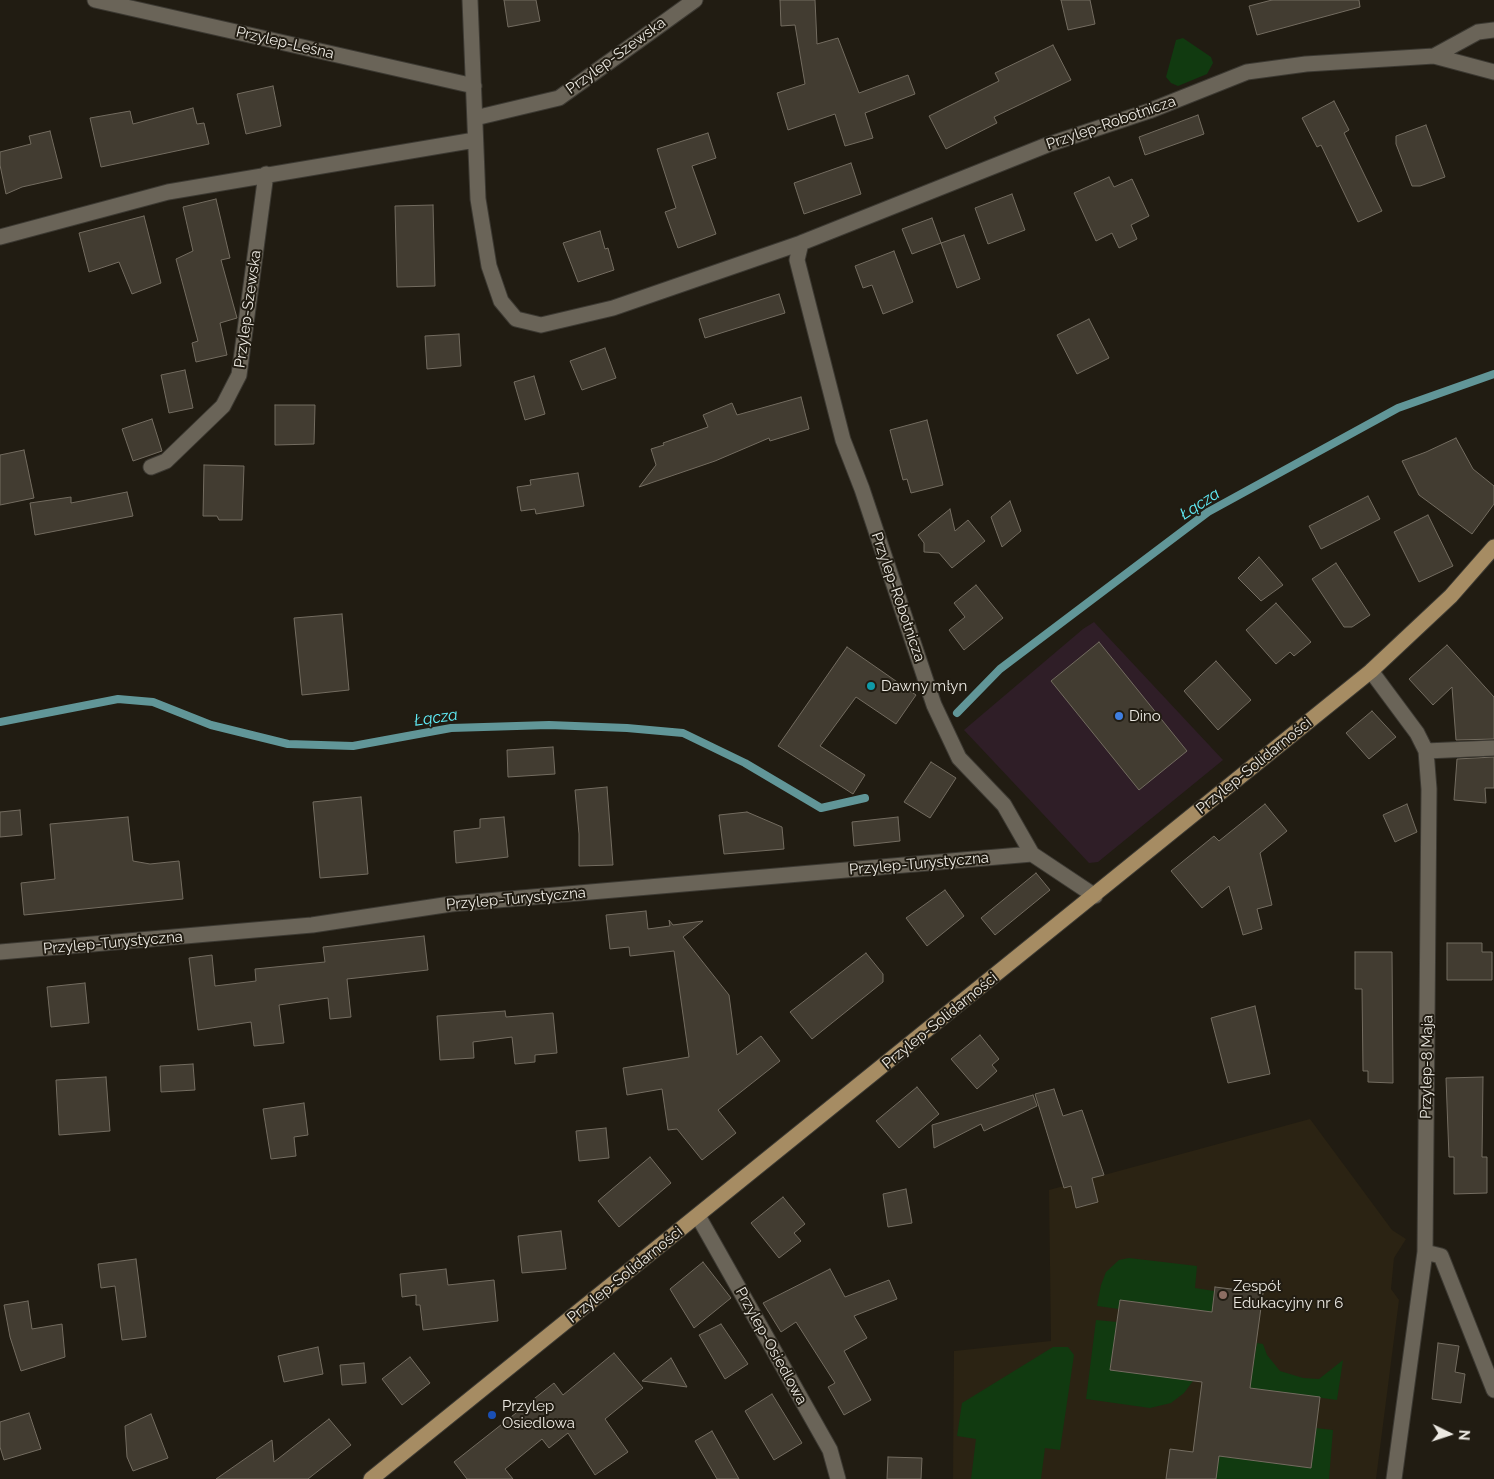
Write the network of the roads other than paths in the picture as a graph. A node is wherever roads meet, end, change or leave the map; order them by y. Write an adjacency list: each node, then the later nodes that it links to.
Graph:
1 (95, 0): 7 (street, Przylep-Leśna)
2 (470, 0): 7 (street)
3 (695, 0): 8 (street, Przylep-Szewska)
4 (1494, 30): 5 (street, Przylep-Robotnicza)
5 (1434, 56): 6 (street, Przylep-Robotnicza); 12 (street, Przylep-Robotnicza)
6 (1494, 72)
7 (474, 86): 8 (street)
8 (475, 118): 9 (street)
9 (475, 140): 10 (street); 12 (street, Przylep-Robotnicza)
10 (266, 174): 11 (street); 13 (street, Przylep-Szewska)
11 (0, 238)
12 (801, 243): 18 (street, Przylep-Robotnicza)
13 (151, 467)
14 (1494, 547): 15 (main road, Przylep-Solidarności)
15 (1371, 671): 17 (street, Przylep-8 Maja); 19 (main road, Przylep-Solidarności)
16 (1494, 748): 17 (street)
17 (1426, 751): 22 (street, Przylep-8 Maja)
18 (1032, 854): 19 (street, Przylep-Robotnicza); 20 (street, Przylep-Turystyczna)
19 (1095, 896): 21 (main road, Przylep-Solidarności)
20 (0, 952)
21 (698, 1216): 24 (main road, Przylep-Solidarności); 25 (street, Przylep-Osiedlowa)
22 (1425, 1252): 23 (street); 26 (street, Przylep-8 Maja)
23 (1494, 1390)
24 (371, 1479)
25 (838, 1479)
26 (1394, 1479)

